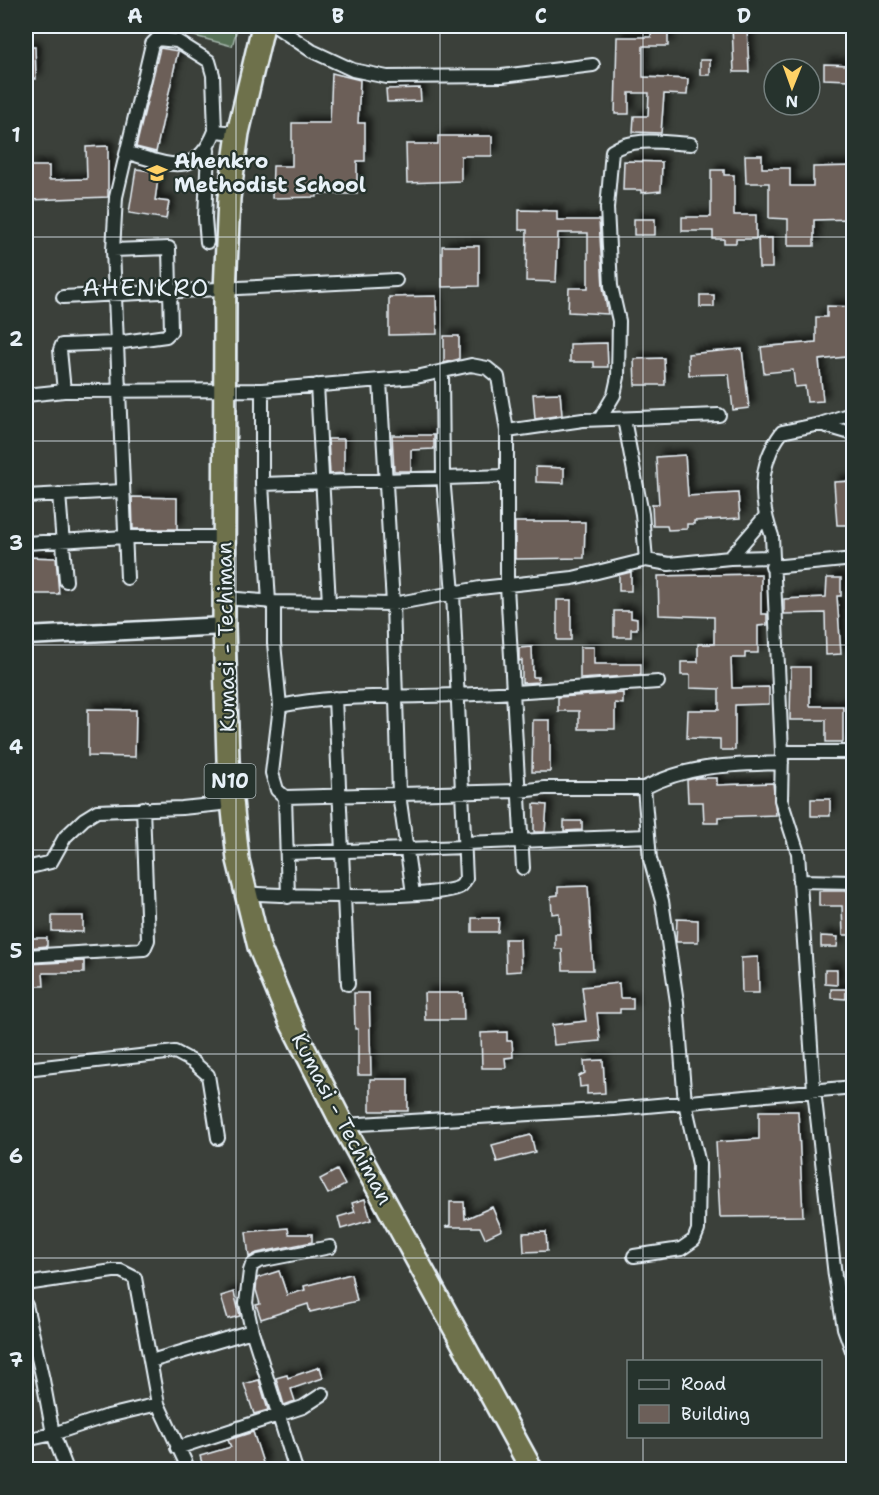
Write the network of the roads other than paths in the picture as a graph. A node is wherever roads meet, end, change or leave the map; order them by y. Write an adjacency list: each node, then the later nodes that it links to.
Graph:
1 (263, 26): 5 (highway, Kumasi - Techiman / N10)
2 (275, 26): 3 (street)
3 (593, 65)
4 (215, 131): 5 (street); 7 (street); 8 (street)
5 (238, 132): 12 (highway, Kumasi - Techiman / N10)
6 (691, 144): 27 (street)
7 (208, 150): 8 (street); 9 (street)
8 (128, 153): 10 (street)
9 (207, 242)
10 (113, 250): 13 (street); 14 (street)
11 (396, 280): 12 (street)
12 (225, 291): 14 (street); 23 (highway, Kumasi - Techiman / N10)
13 (114, 294): 14 (street); 15 (street); 16 (street)
14 (170, 294): 16 (street)
15 (63, 297)
16 (116, 343): 20 (street); 22 (street)
17 (442, 373): 18 (street); 30 (street); 32 (street)
18 (380, 381): 19 (street); 34 (street)
19 (317, 385): 21 (street); 35 (street)
20 (120, 390): 22 (street); 23 (street); 37 (street)
21 (262, 390): 23 (street); 36 (street)
22 (64, 391): 24 (street)
23 (224, 391): 42 (highway, Kumasi - Techiman / N10)
24 (26, 395)
25 (854, 413): 29 (street)
26 (719, 415): 28 (street)
27 (600, 419): 28 (street); 30 (street)
28 (624, 419): 47 (street)
29 (820, 424): 31 (street); 40 (street)
30 (507, 431): 33 (street)
31 (854, 434)
32 (443, 476): 33 (street); 34 (street); 52 (street)
33 (506, 476): 51 (street)
34 (387, 480): 35 (street); 56 (street)
35 (323, 483): 36 (street); 55 (street)
36 (262, 484): 54 (street)
37 (122, 491): 38 (street); 41 (street)
38 (59, 494): 39 (street); 43 (street)
39 (26, 496)
40 (765, 517): 45 (street); 48 (street)
41 (125, 537): 42 (street); 43 (street); 49 (street)
42 (223, 537): 53 (highway, Kumasi - Techiman / N10)
43 (63, 539): 44 (street); 50 (street)
44 (26, 543)
45 (730, 558): 47 (street); 48 (street)
46 (854, 559): 48 (street)
47 (646, 560): 51 (street)
48 (772, 562): 66 (street)
49 (127, 578)
50 (66, 581)
51 (507, 586): 52 (street); 60 (street)
52 (453, 593): 56 (street); 61 (street)
53 (225, 598): 54 (street); 57 (highway, Kumasi - Techiman / N10)
54 (272, 602): 55 (street); 64 (street)
55 (329, 603): 56 (street)
56 (393, 604): 63 (street)
57 (224, 626): 58 (main road); 73 (highway, Kumasi - Techiman / N10)
58 (26, 636)
59 (658, 682): 60 (street)
60 (513, 691): 61 (street); 69 (street)
61 (459, 695): 63 (street); 68 (street)
62 (335, 698): 63 (street); 64 (street); 71 (street)
63 (397, 698): 70 (street)
64 (280, 706): 72 (street)
65 (854, 752): 66 (street)
66 (782, 758): 67 (street); 83 (street)
67 (644, 788): 69 (street); 75 (street)
68 (463, 791): 69 (street); 70 (street); 77 (street)
69 (519, 792): 76 (street)
70 (399, 794): 71 (street); 78 (street)
71 (340, 795): 72 (street); 79 (street)
72 (285, 797): 80 (street)
73 (231, 803): 74 (street); 85 (highway, Kumasi - Techiman / N10)
74 (143, 808): 81 (street); 89 (street)
75 (648, 836): 76 (street); 96 (street)
76 (522, 840): 77 (street); 82 (street)
77 (465, 845): 78 (street); 86 (street)
78 (408, 848): 79 (street); 86 (street)
79 (343, 851): 80 (street); 87 (street)
80 (287, 853): 88 (street)
81 (26, 868)
82 (524, 868)
83 (799, 881): 84 (street); 95 (street)
84 (854, 882)
85 (245, 893): 88 (street); 97 (highway, Kumasi - Techiman / N10)
86 (413, 894): 87 (street)
87 (345, 895): 88 (street); 91 (street)
88 (288, 897)
89 (26, 956)
90 (26, 974): 92 (street)
91 (348, 984)
92 (26, 1002)
93 (26, 1070): 98 (street)
94 (854, 1087): 95 (street)
95 (814, 1090): 96 (street); 104 (street)
96 (685, 1103): 97 (street); 100 (street)
97 (343, 1125): 115 (highway, Kumasi - Techiman / N10)
98 (218, 1138)
99 (330, 1247): 103 (street)
100 (634, 1256)
101 (26, 1284): 105 (street)
102 (26, 1305): 109 (street)
103 (252, 1331): 105 (street); 108 (street)
104 (854, 1356)
105 (151, 1361): 107 (street)
106 (323, 1394): 108 (street)
107 (158, 1404): 109 (street); 111 (street)
108 (280, 1415): 111 (street); 114 (street)
109 (52, 1434): 110 (street); 112 (street)
110 (26, 1440)
111 (177, 1448): 113 (street)
112 (67, 1470)
113 (189, 1470)
114 (296, 1470)
115 (532, 1470)

